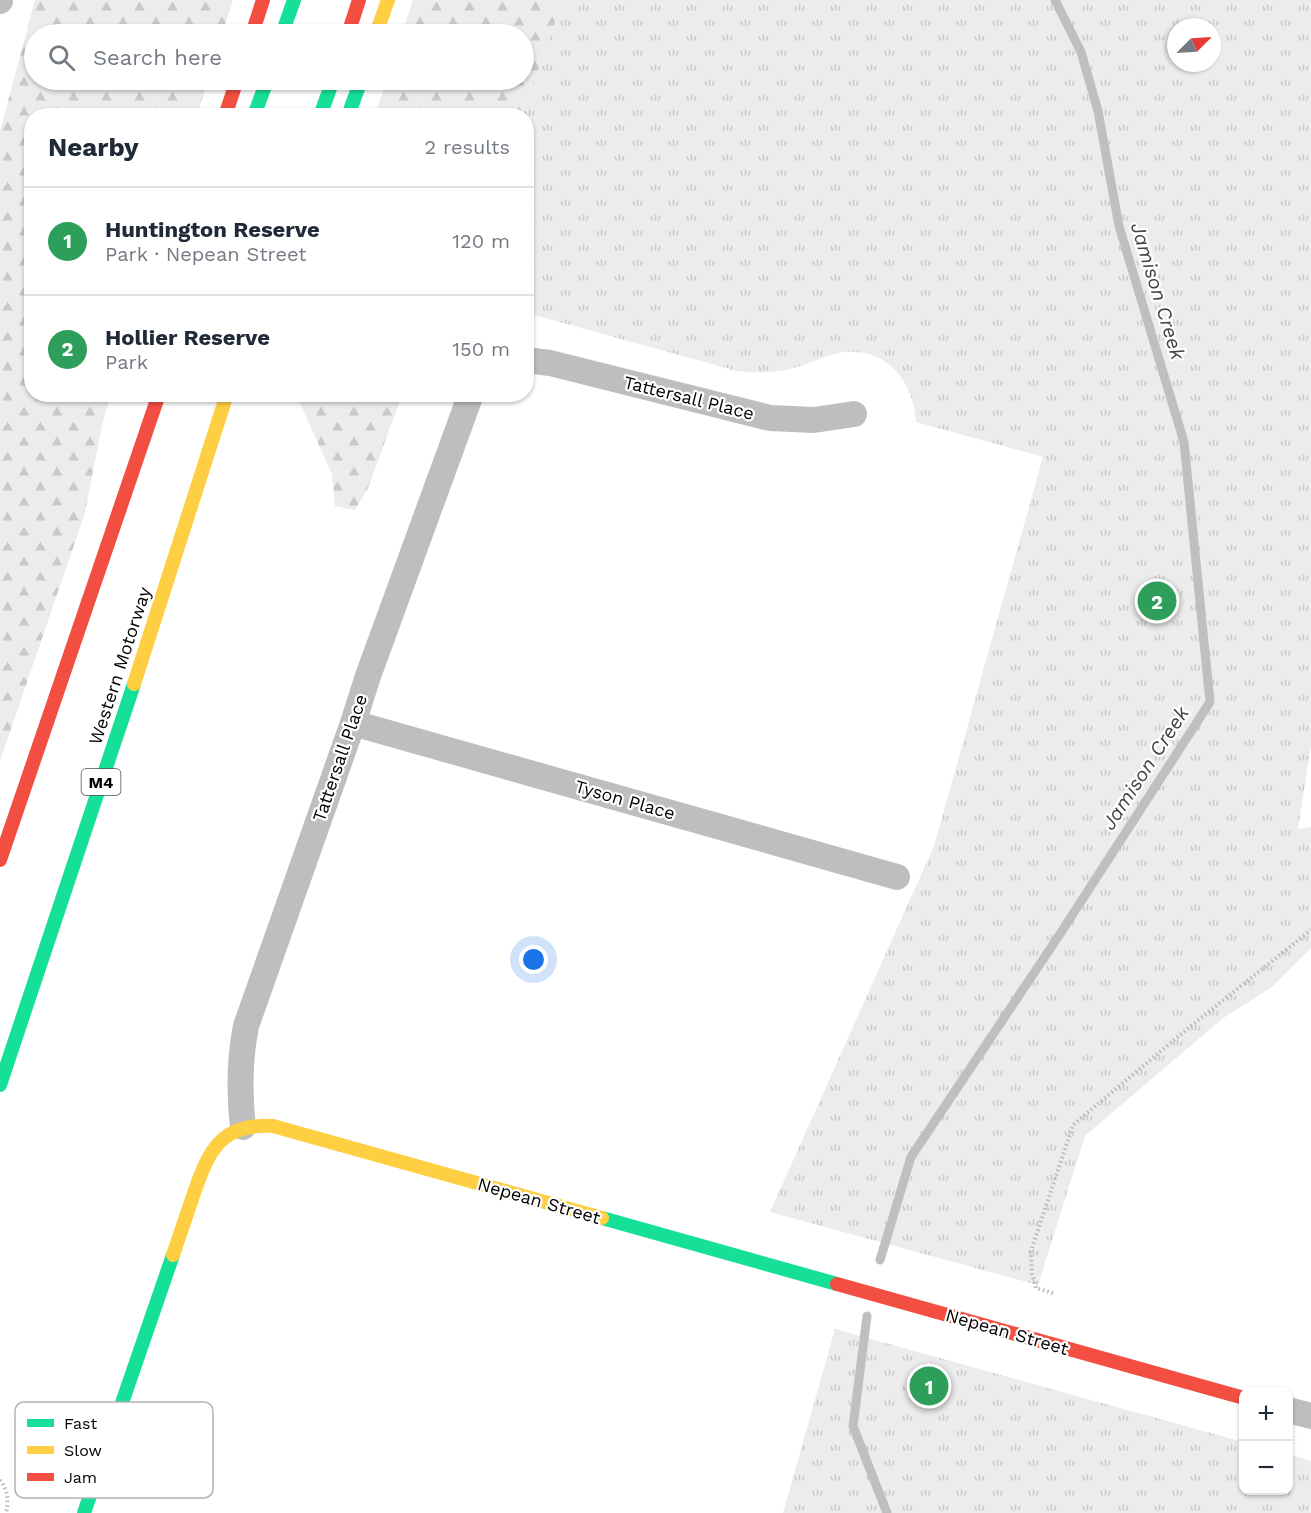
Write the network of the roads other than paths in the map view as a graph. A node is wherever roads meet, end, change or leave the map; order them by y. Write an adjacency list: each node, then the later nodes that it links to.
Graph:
1 (263, 0): 5 (main road)
2 (294, 0): 6 (main road)
3 (359, 0): 7 (main road)
4 (388, 0): 8 (main road)
5 (255, 24)
6 (286, 24)
7 (351, 24)
8 (380, 24)
9 (234, 90): 13 (main road)
10 (263, 90): 14 (main road)
11 (330, 90): 15 (main road)
12 (357, 90): 16 (main road)
13 (228, 108)
14 (257, 108)
15 (324, 108)
16 (351, 108)
17 (534, 361): 23 (street, Tattersall Place)
18 (146, 402): 24 (main road)
19 (156, 402): 24 (main road)
20 (224, 402): 25 (main road, Western Motorway / M4)
21 (236, 402): 25 (main road, M4)
22 (468, 402): 26 (street, Tattersall Place)
23 (854, 414)
24 (140, 451): 27 (main road)
25 (198, 478): 29 (main road, Western Motorway / M4)
26 (353, 723): 28 (street, Tyson Place); 30 (street, Tattersall Place)
27 (0, 860)
28 (897, 876)
29 (0, 1085)
30 (243, 1127): 31 (main road, Nepean Street); 32 (main road)
31 (1239, 1397)
32 (122, 1402)
33 (1293, 1411): 34 (street)
34 (1311, 1416)
35 (89, 1498): 36 (main road)
36 (84, 1513)

